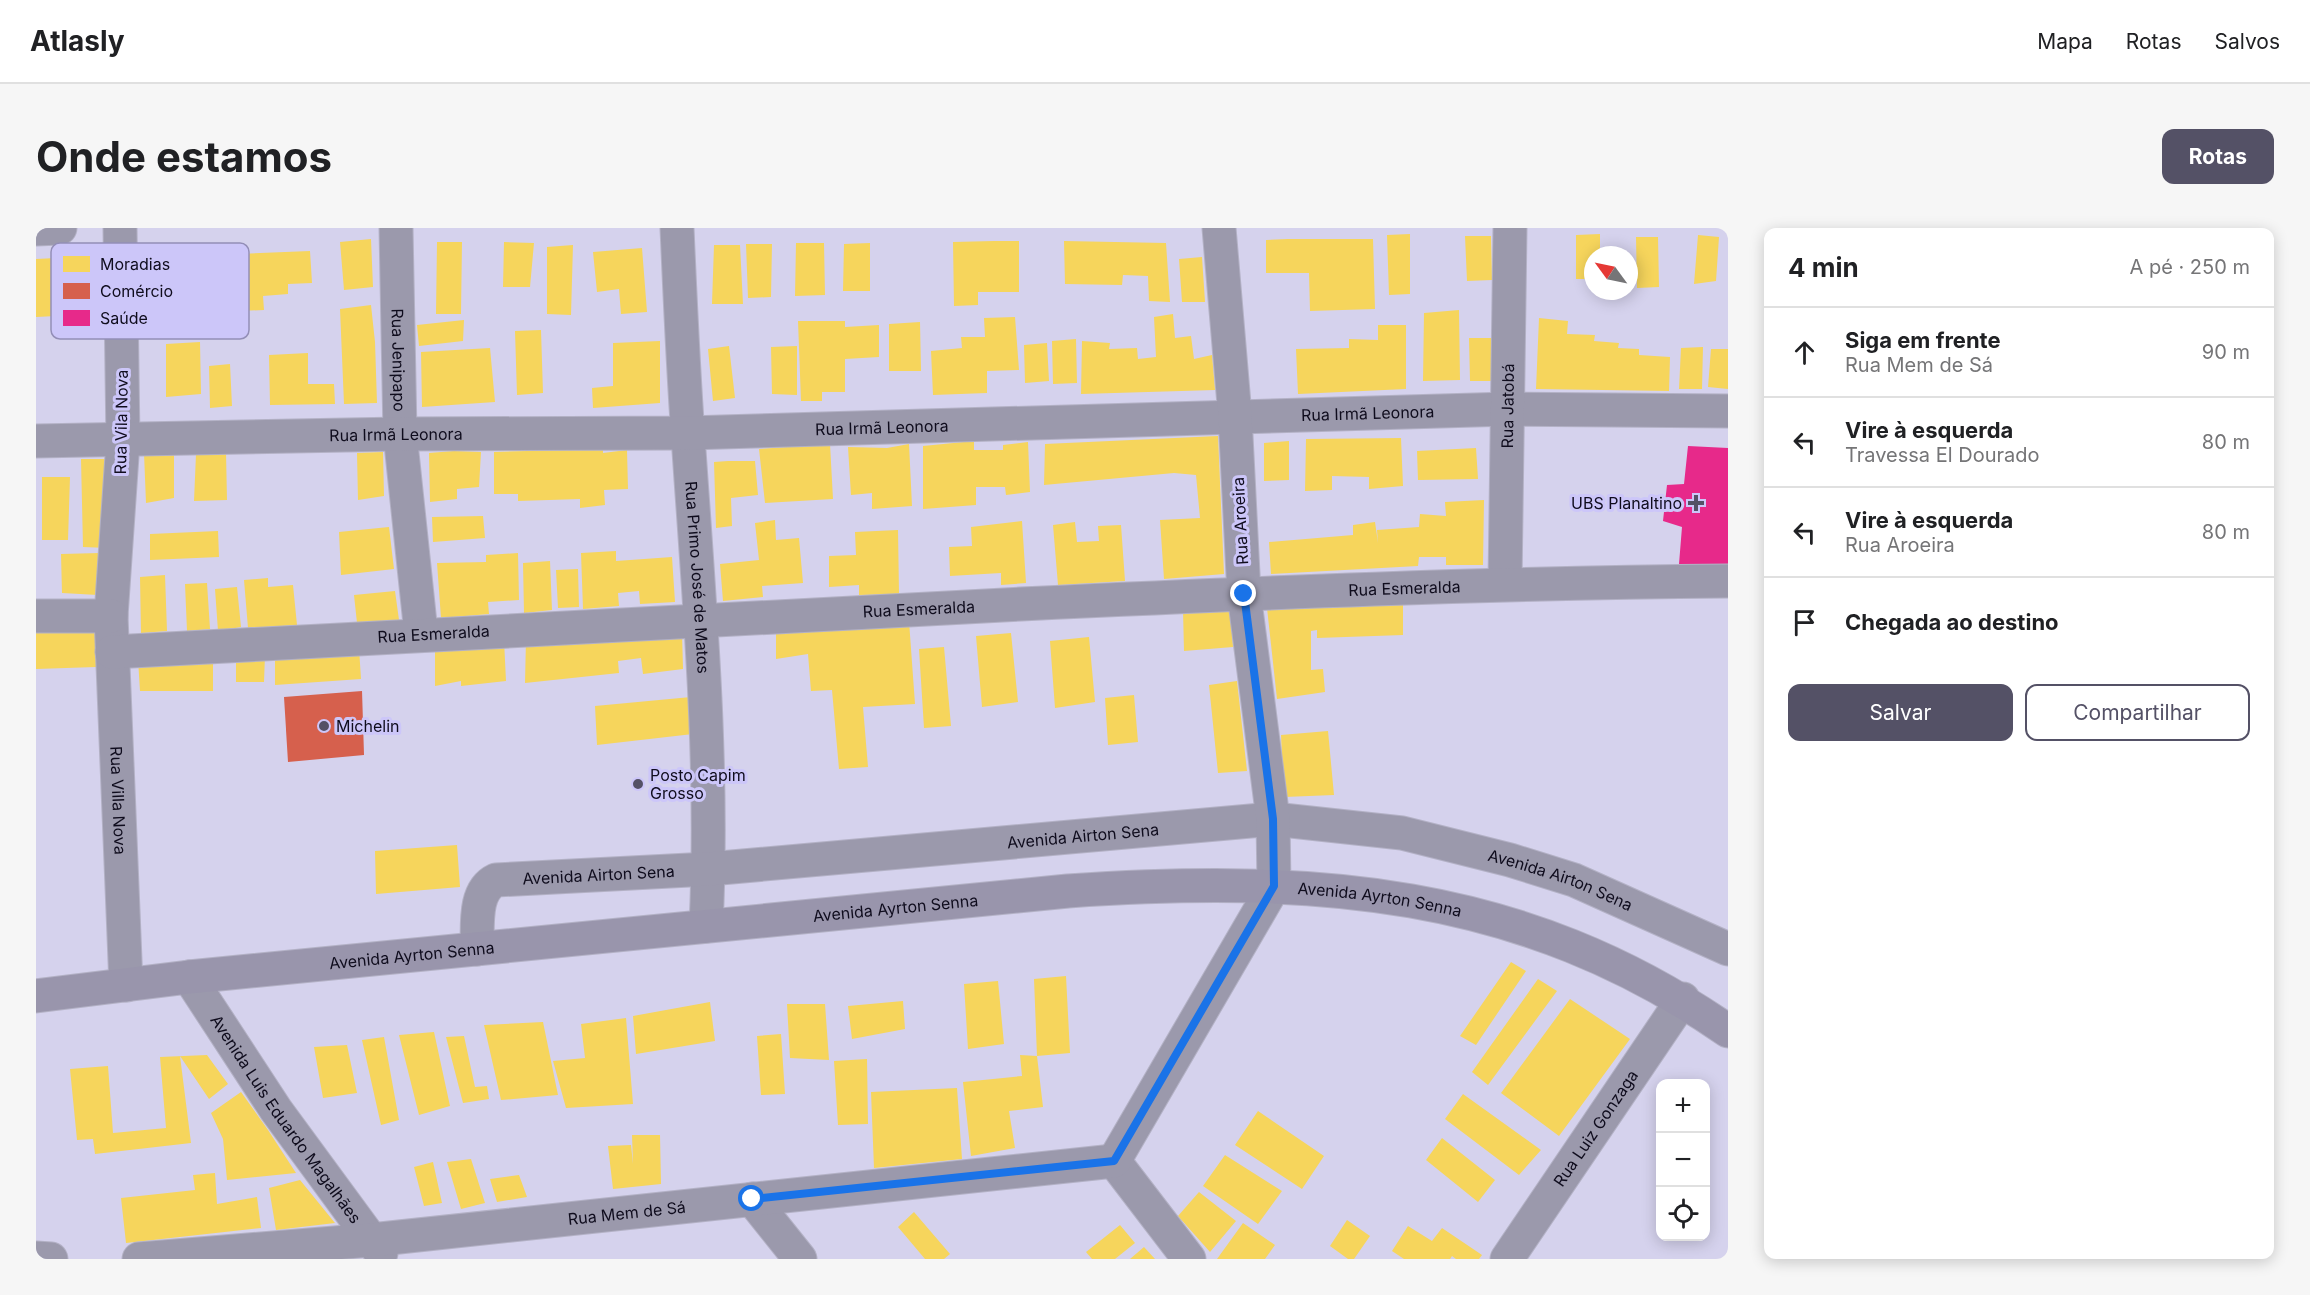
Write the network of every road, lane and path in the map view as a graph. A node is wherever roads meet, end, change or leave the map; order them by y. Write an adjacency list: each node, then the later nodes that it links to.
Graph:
1 (60, 228): 7 (street)
2 (120, 228): 8 (street, Rua Vila Nova)
3 (396, 228): 14 (street, Rua Jenipapo)
4 (677, 228): 13 (street, Rua Primo José de Matos)
5 (1219, 228): 12 (street, Rua Aroeira)
6 (1510, 228): 10 (street, Rua Jatobá)
7 (36, 229)
8 (120, 243)
9 (122, 339): 16 (street, Rua Vila Nova)
10 (1509, 409): 11 (street, Rua Irmã Leonora); 12 (street, Rua Irmã Leonora); 18 (street, Rua Jatobá)
11 (1728, 411)
12 (1236, 416): 13 (street, Rua Irmã Leonora); 19 (street, Rua Aroeira)
13 (688, 433): 14 (street, Rua Irmã Leonora); 22 (street, Rua Primo José de Matos)
14 (400, 434): 16 (street, Rua Irmã Leonora); 23 (street, Rua Jenipapo)
15 (36, 441): 16 (street, Rua Irmã Leonora)
16 (123, 441): 21 (street, Rua Vila Nova)
17 (1728, 581): 18 (street, Rua Esmeralda)
18 (1505, 583): 19 (street, Rua Esmeralda)
19 (1244, 594): 22 (street, Rua Esmeralda); 25 (street, Rua Aroeira)
20 (36, 616): 21 (street)
21 (111, 616): 24 (street, Rua Villa Nova)
22 (702, 619): 23 (street, Rua Esmeralda); 26 (street, Rua Primo José de Matos)
23 (421, 633): 24 (street, Rua Esmeralda)
24 (112, 652): 32 (street, Rua Villa Nova)
25 (1273, 819): 26 (street, Avenida Airton Sena); 27 (street, Rua Aroeira); 29 (street, Avenida Airton Sena)
26 (709, 869): 28 (street, Rua Primo José de Matos); 30 (street, Avenida Airton Sena)
27 (1274, 886): 28 (highway, Avenida Ayrton Senna); 34 (highway, Avenida Ayrton Senna); 36 (street)
28 (706, 926): 30 (highway, Avenida Ayrton Senna)
29 (1728, 948)
30 (477, 949): 31 (highway, Avenida Ayrton Senna)
31 (189, 977): 32 (highway, Avenida Ayrton Senna); 38 (street, Avenida Luis Eduardo Magalhães)
32 (126, 985): 33 (highway, Avenida Ayrton Senna)
33 (36, 996)
34 (1683, 999): 35 (highway, Avenida Ayrton Senna); 45 (street, Rua Luiz Gonzaga)
35 (1728, 1030)
36 (1114, 1161): 37 (street, Rua Mem de Sá); 44 (street)
37 (752, 1199): 38 (street, Rua Mem de Sá); 43 (street)
38 (379, 1249): 39 (street, Rua Mem de Sá)
39 (312, 1252): 42 (street, Rua Mem de Sá)
40 (36, 1258): 41 (street)
41 (51, 1259)
42 (139, 1259)
43 (800, 1259)
44 (1189, 1259)
45 (1507, 1259)

